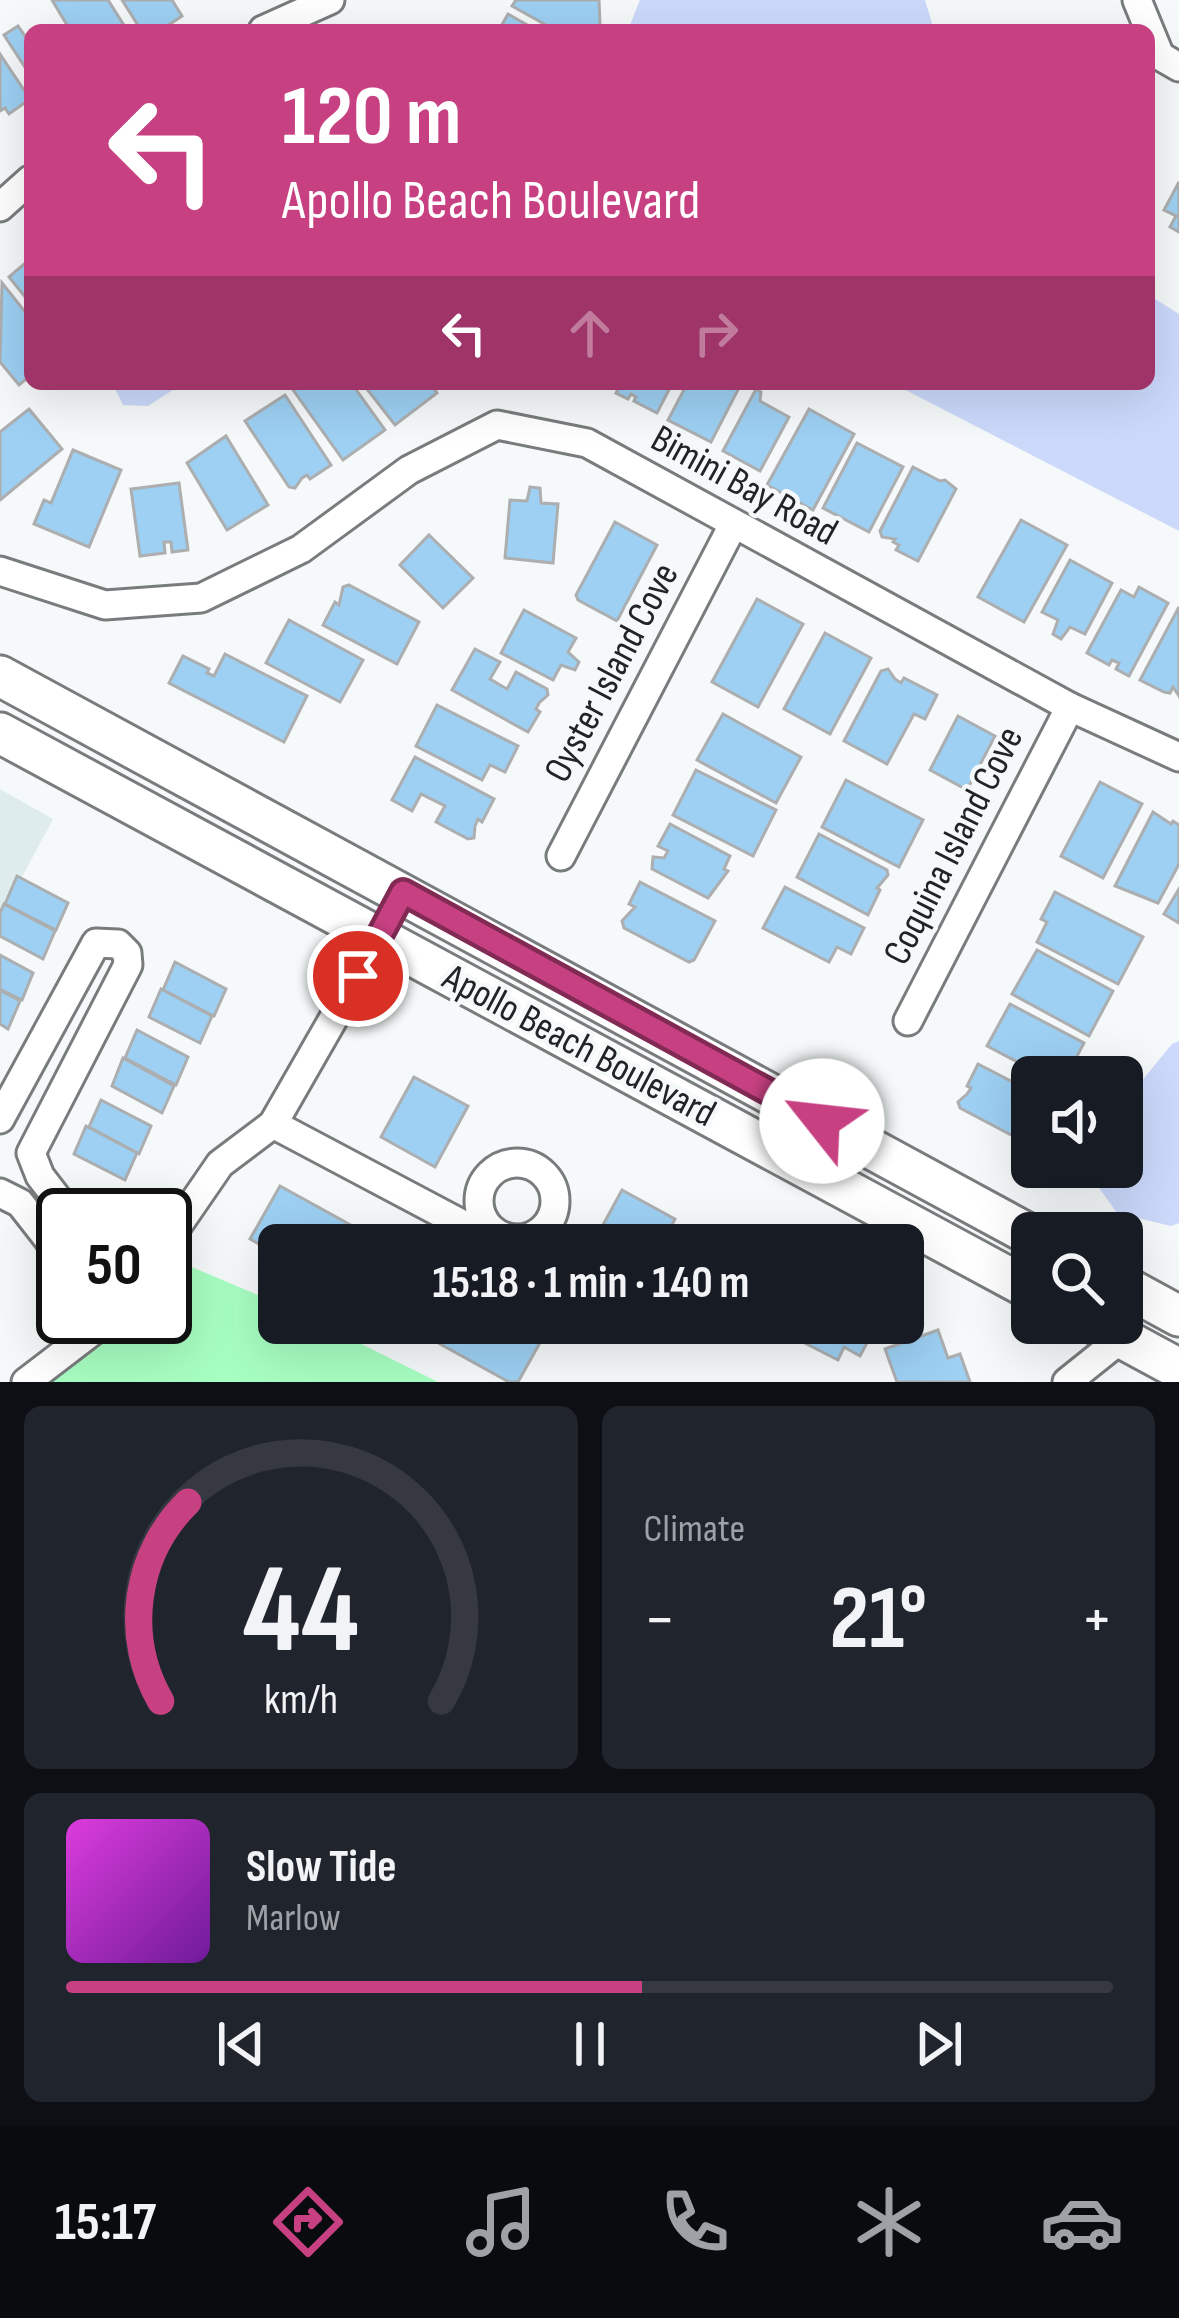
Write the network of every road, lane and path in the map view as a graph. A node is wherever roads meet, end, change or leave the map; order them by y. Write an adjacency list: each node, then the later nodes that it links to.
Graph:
1 (330, 0): 2 (street)
2 (276, 24)
3 (1155, 44): 4 (street)
4 (1179, 67)
5 (24, 185): 6 (street)
6 (0, 207)
7 (733, 525): 8 (street, Bimini Bay Road); 10 (street, Bimini Bay Road); 13 (street, Oyster Island Cove)
8 (0, 571)
9 (0, 676): 14 (main road, Apollo Beach Boulevard)
10 (1070, 707): 12 (street, Bimini Bay Road); 16 (street, Coquina Island Cove)
11 (0, 734): 15 (main road, Apollo Beach Boulevard)
12 (1179, 758)
13 (561, 856)
14 (403, 892): 15 (main road); 25 (main road, Apollo Beach Boulevard)
15 (379, 939): 18 (street); 26 (main road, Apollo Beach Boulevard)
16 (908, 1021)
17 (0, 1119): 19 (street)
18 (273, 1124): 22 (street); 24 (street)
19 (40, 1176): 20 (street); 21 (street)
20 (49, 1188)
21 (3, 1195): 23 (street)
22 (192, 1205)
23 (36, 1223)
24 (462, 1224)
25 (1011, 1225)
26 (1011, 1278)
27 (1143, 1296): 28 (main road)
28 (1175, 1310): 29 (main road)
29 (1143, 1320)
30 (76, 1344): 34 (street)
31 (1097, 1344): 35 (street)
32 (1133, 1344): 33 (main road)
33 (1179, 1369)
34 (26, 1382)
35 (1067, 1382)

